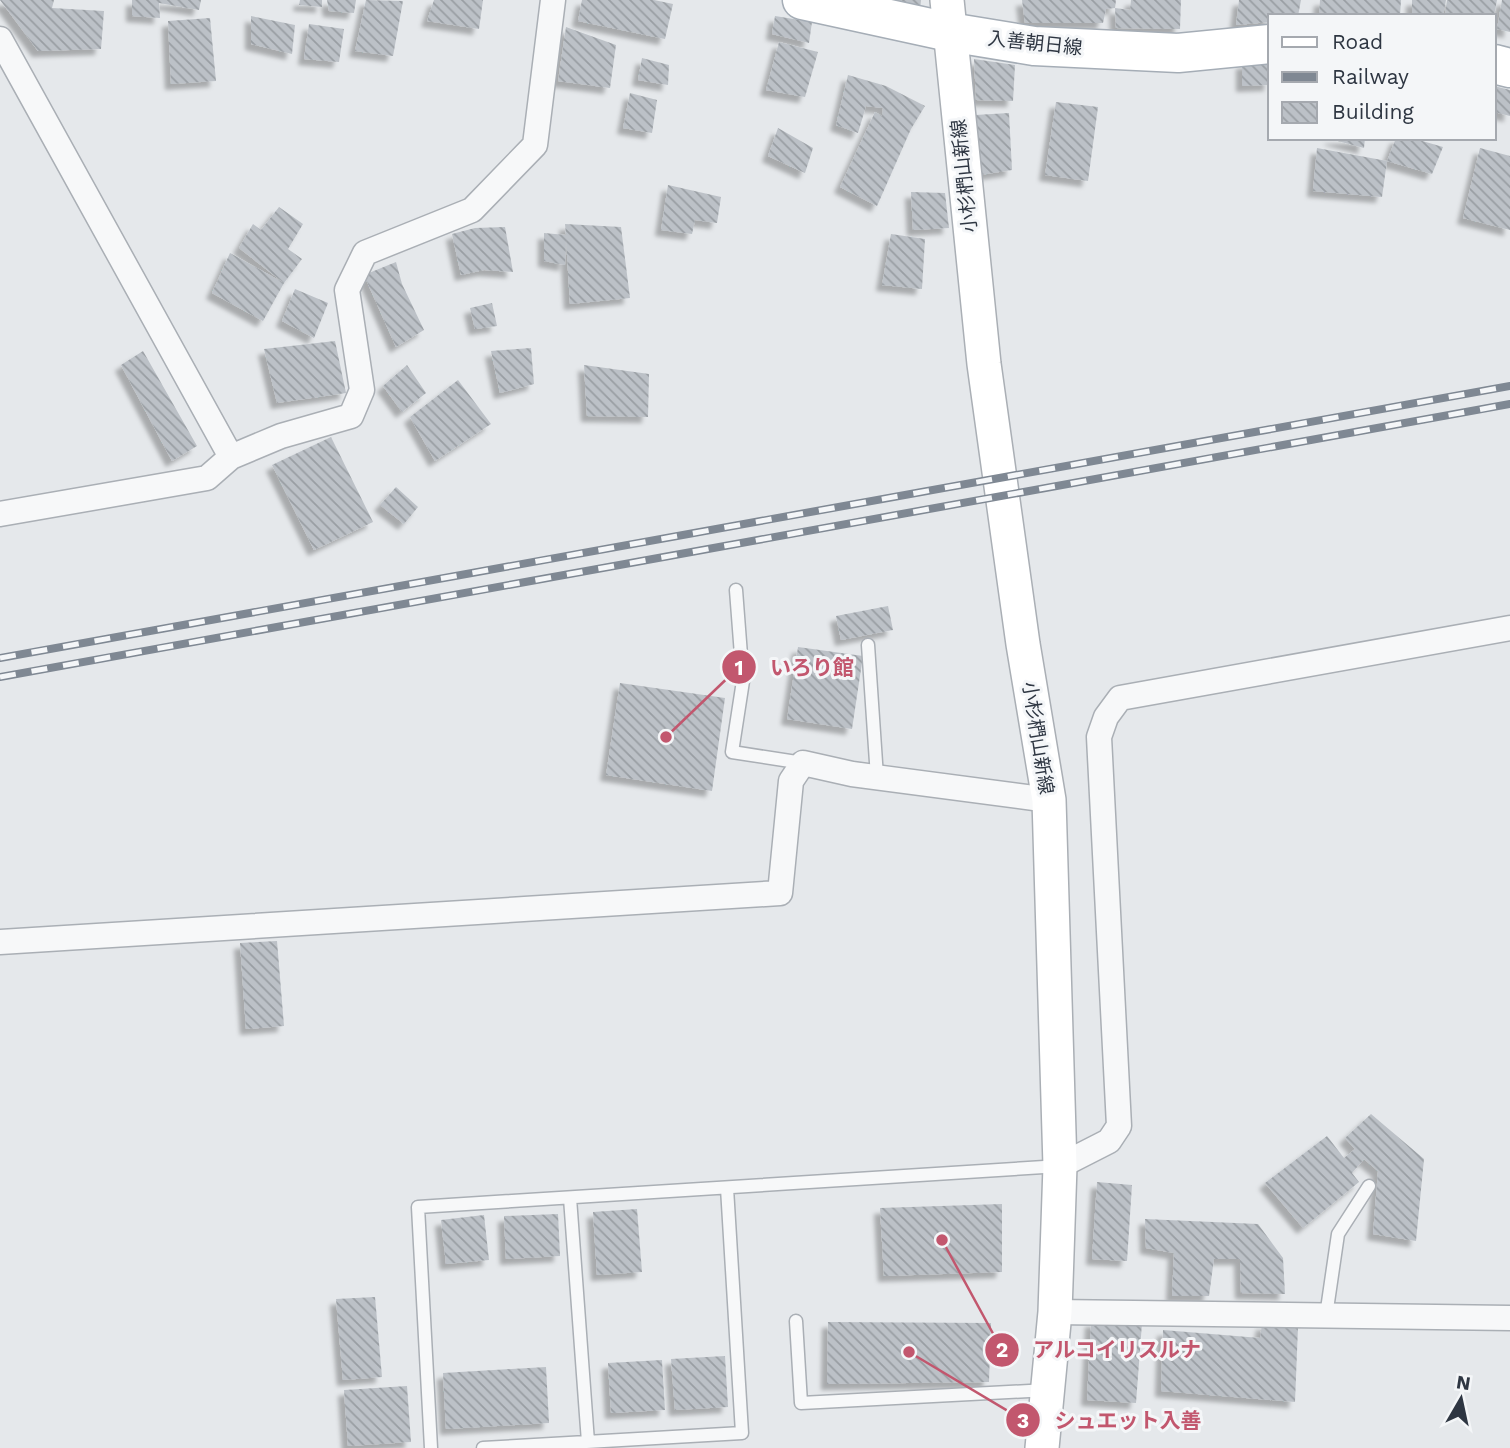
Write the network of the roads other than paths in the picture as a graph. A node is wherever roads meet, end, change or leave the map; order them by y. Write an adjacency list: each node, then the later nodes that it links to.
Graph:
1 (553, 0): 6 (street)
2 (802, 0): 3 (main road, 入善朝日線)
3 (948, 16): 5 (main road, 入善朝日線); 13 (main road, 小杉椚山新線)
4 (0, 39): 6 (street)
5 (1268, 44)
6 (231, 457): 7 (street)
7 (0, 514)
8 (736, 590): 11 (lane)
9 (1510, 628): 15 (street)
10 (869, 645): 12 (lane)
11 (803, 763): 12 (street); 14 (street)
12 (877, 777): 13 (street)
13 (1049, 800): 15 (main road, 小杉椚山新線)
14 (0, 942)
15 (1060, 1166): 17 (lane); 19 (main road, 小杉椚山新線)
16 (1369, 1186): 20 (lane)
17 (727, 1188): 18 (lane); 24 (lane)
18 (570, 1198): 24 (lane); 25 (lane)
19 (1055, 1312): 20 (street); 23 (main road, 小杉椚山新線)
20 (1326, 1316): 21 (street)
21 (1510, 1318)
22 (796, 1321): 23 (lane)
23 (1048, 1390): 27 (main road, 小杉椚山新線)
24 (588, 1442): 26 (lane)
25 (431, 1448)
26 (483, 1448)
27 (1042, 1448)

